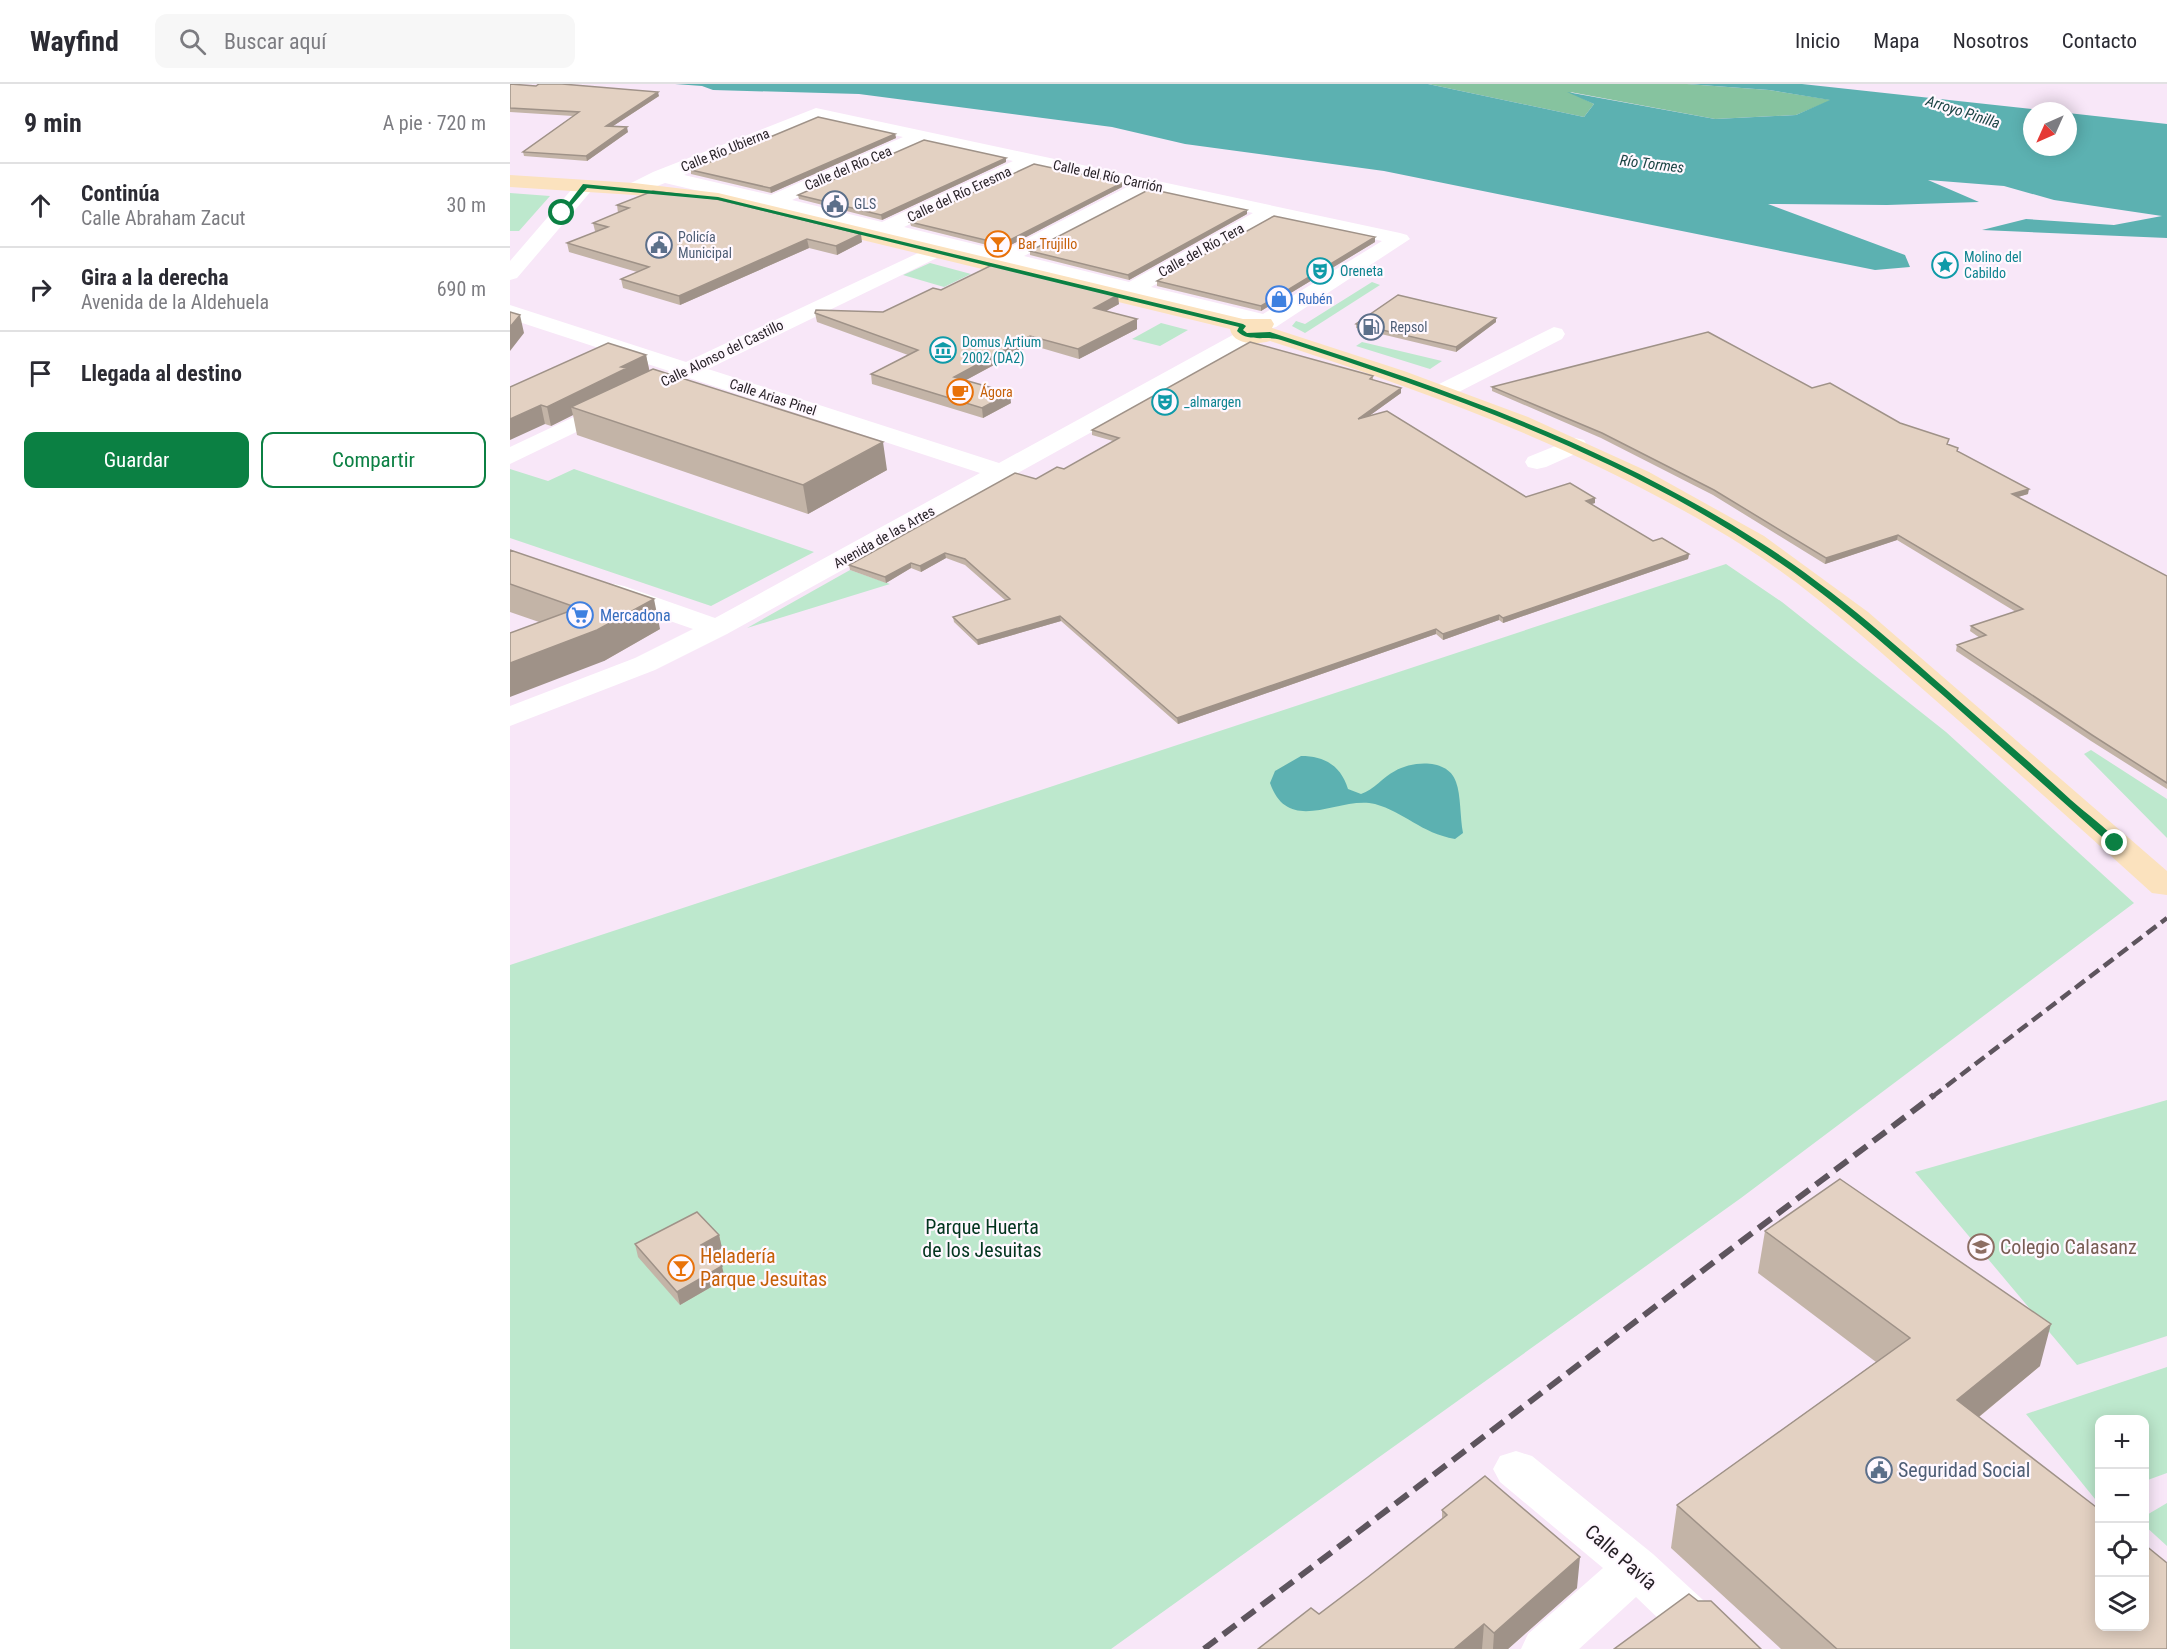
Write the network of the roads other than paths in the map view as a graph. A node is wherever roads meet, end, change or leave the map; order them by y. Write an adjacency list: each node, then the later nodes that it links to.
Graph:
1 (816, 113): 2 (street, Calle del Río Carrión); 4 (street, Calle Río Ubierna)
2 (924, 135): 3 (street, Calle del Río Carrión); 11 (street, Calle del Río Cea)
3 (1033, 159): 8 (street, Calle del Río Carrión); 13 (street, Calle del Río Eresma)
4 (700, 160): 5 (street, Calle Río Ubierna); 7 (street)
5 (660, 176): 7 (street); 10 (street, Calle Río Ubierna)
6 (510, 181): 9 (main road)
7 (700, 183): 11 (street)
8 (1149, 184): 12 (street, Calle del Río Carrión); 18 (street)
9 (585, 186): 10 (main road); 15 (street)
10 (634, 189): 17 (main road)
11 (773, 201): 13 (street)
12 (1271, 211): 16 (street, Calle del Río Carrión); 20 (street, Calle del Río Tera)
13 (885, 228): 18 (street)
14 (519, 235): 15 (street)
15 (543, 235): 19 (street)
16 (1400, 239): 22 (street, Avenida de las Artes)
17 (934, 252): 22 (main road); 24 (street, Calle Alonso del Castillo)
18 (1005, 258): 20 (street)
19 (510, 274)
20 (1132, 289): 22 (street)
21 (510, 312): 24 (street, Calle Arias Pinel)
22 (1258, 328): 25 (main road); 29 (street, Avenida de las Artes)
23 (1554, 334): 25 (street)
24 (688, 369): 27 (street, Calle Alonso del Castillo); 29 (street, Calle Arias Pinel)
25 (1443, 391): 26 (main road)
26 (1575, 445): 28 (street); 33 (main road)
27 (510, 457)
28 (1537, 462)
29 (1002, 472): 31 (street, Avenida de las Artes)
30 (591, 585): 31 (street)
31 (717, 628): 32 (street, Avenida de las Artes)
32 (510, 717)
33 (2164, 886)
34 (1516, 1469): 35 (street, Calle Pavía)
35 (1636, 1568): 36 (street); 37 (street, Calle Pavía)
36 (1545, 1649)
37 (1723, 1649)

